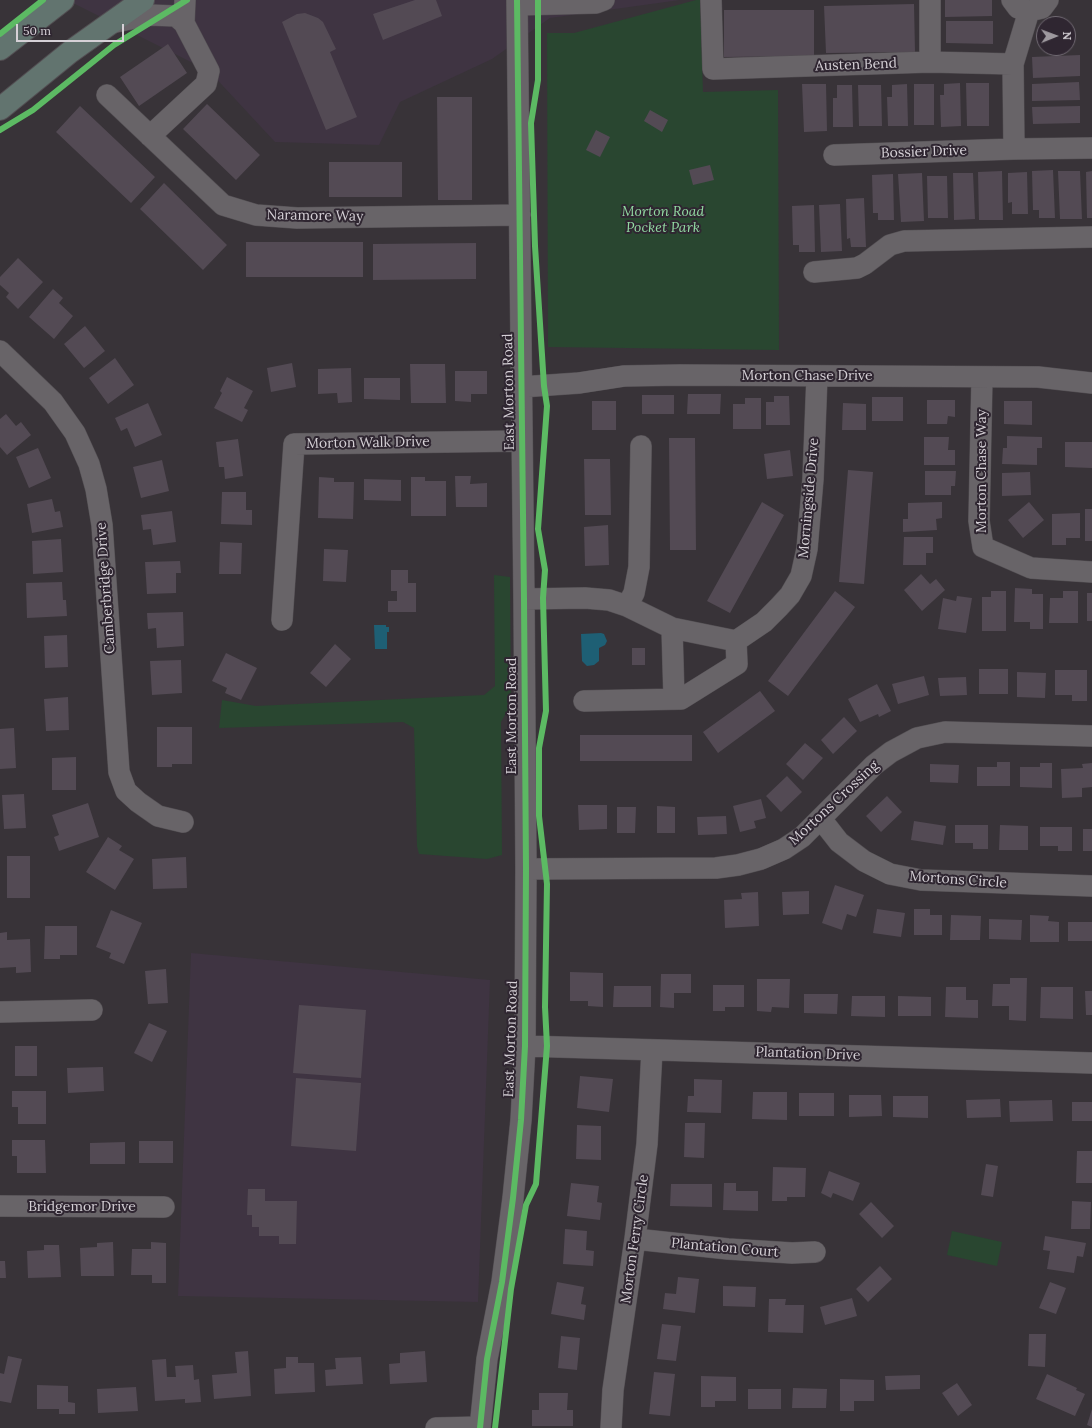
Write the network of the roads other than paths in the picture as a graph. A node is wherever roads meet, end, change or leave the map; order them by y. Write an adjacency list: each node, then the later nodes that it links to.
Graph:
1 (63, 0): 13 (highway)
2 (143, 0): 11 (highway)
3 (185, 0): 12 (street)
4 (604, 0): 9 (street)
5 (711, 0): 14 (street, Austen Bend)
6 (930, 0): 14 (street)
7 (1012, 0): 10 (street)
8 (1048, 0): 10 (street)
9 (517, 2): 22 (street, East Morton Road)
10 (1029, 11): 15 (street)
11 (111, 23): 12 (street); 17 (highway)
12 (184, 23): 18 (street)
13 (0, 49)
14 (930, 62): 15 (street, Austen Bend)
15 (1013, 64): 20 (street)
16 (107, 95): 18 (street, Naramore Way)
17 (0, 109)
18 (150, 136): 22 (street, Naramore Way)
19 (1092, 148): 20 (street, Bossier Drive)
20 (1014, 150): 21 (street, Bossier Drive)
21 (834, 155)
22 (520, 215): 29 (street, East Morton Road)
23 (1092, 237): 24 (street)
24 (814, 272)
25 (0, 351): 42 (street, Camberbridge Drive)
26 (817, 376): 27 (street, Morton Chase Drive); 29 (street, Morton Chase Drive); 37 (street, Morningside Drive)
27 (982, 377): 28 (street, Morton Chase Drive); 32 (street, Morton Chase Way)
28 (1092, 383)
29 (521, 387): 30 (street, East Morton Road)
30 (522, 441): 33 (street, East Morton Road); 35 (street, Morton Walk Drive)
31 (641, 446): 34 (street)
32 (1092, 572)
33 (524, 599): 34 (street); 43 (street, East Morton Road)
34 (627, 606): 36 (street)
35 (282, 620)
36 (672, 628): 37 (street); 38 (street)
37 (736, 641): 38 (street)
38 (674, 699): 39 (street)
39 (584, 701)
40 (1092, 736): 41 (street, Mortons Crossing)
41 (821, 819): 43 (street, Mortons Crossing); 44 (street, Mortons Circle)
42 (183, 822)
43 (526, 869): 47 (street, East Morton Road)
44 (1092, 886)
45 (92, 1010): 46 (street)
46 (0, 1012)
47 (525, 1046): 48 (street, Plantation Drive); 54 (street, East Morton Road)
48 (652, 1050): 49 (street, Plantation Drive); 52 (street, Morton Ferry Circle)
49 (1092, 1062)
50 (0, 1206): 51 (street, Bridgemor Drive)
51 (164, 1207)
52 (635, 1239): 53 (street, Plantation Court); 56 (street, Morton Ferry Circle)
53 (815, 1252)
54 (480, 1427): 55 (street)
55 (436, 1428)
56 (611, 1428)

